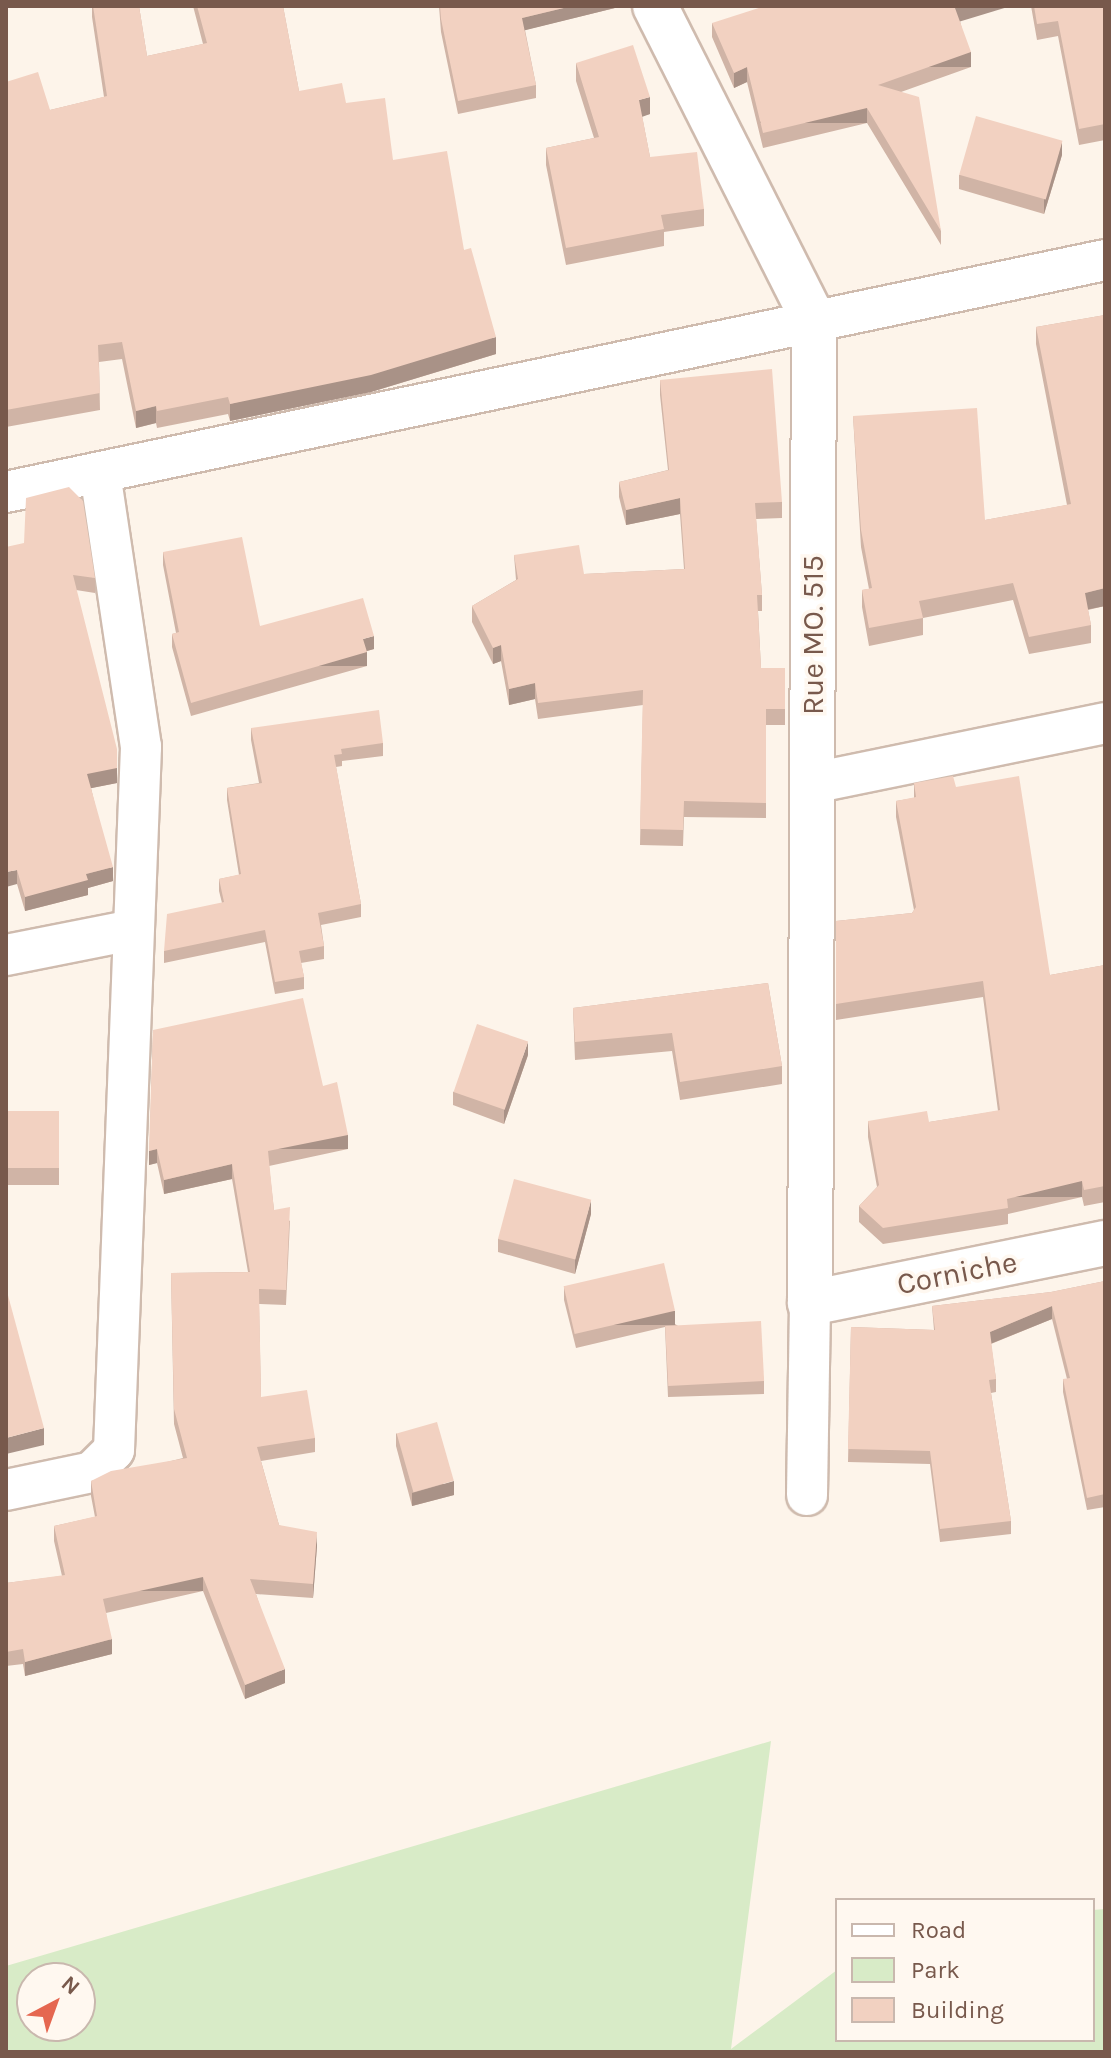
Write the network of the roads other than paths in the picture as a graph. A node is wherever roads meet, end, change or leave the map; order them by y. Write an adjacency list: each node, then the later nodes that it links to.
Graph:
1 (655, 6): 3 (street, Rue MO. 515)
2 (1105, 260): 3 (street)
3 (814, 321): 4 (street); 7 (street, Rue MO. 515)
4 (100, 473): 5 (street); 8 (street)
5 (6, 492)
6 (1105, 723): 7 (street)
7 (813, 783): 11 (street, Rue MO. 515)
8 (132, 930): 9 (street); 12 (street)
9 (6, 955)
10 (1105, 1243): 11 (street, Corniche)
11 (810, 1303): 13 (street)
12 (6, 1490)
13 (807, 1495)

